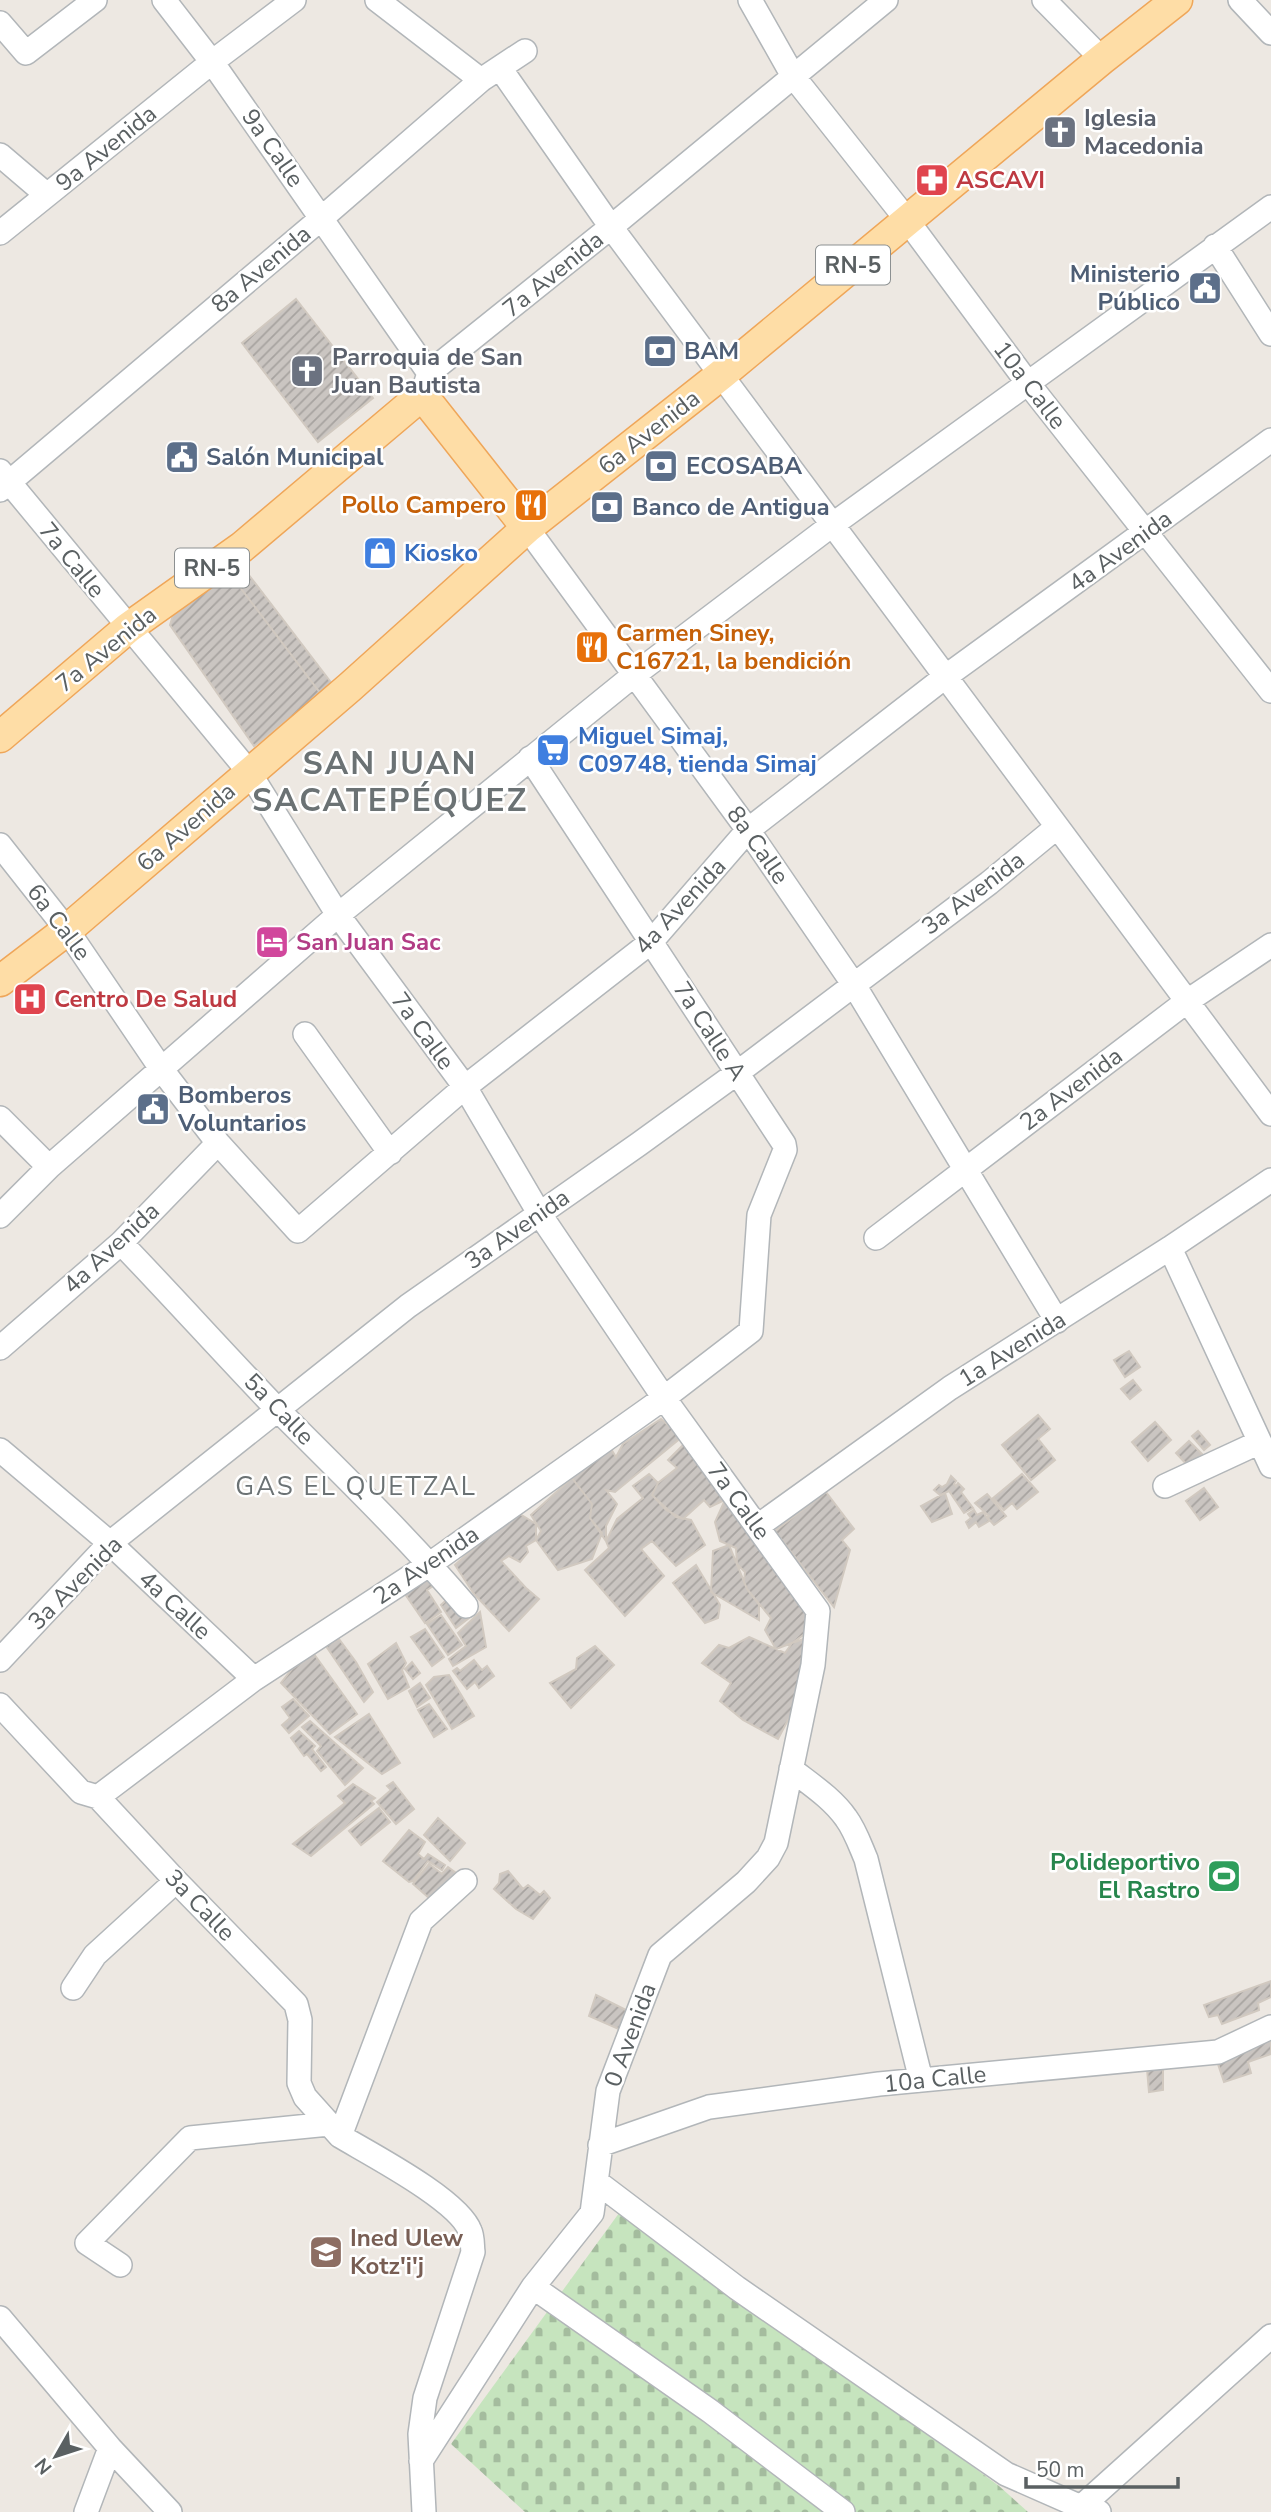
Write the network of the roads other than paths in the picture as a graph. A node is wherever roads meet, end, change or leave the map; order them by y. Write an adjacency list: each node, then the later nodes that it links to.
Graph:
1 (95, 0): 10 (street)
2 (164, 0): 14 (street, 9a Calle)
3 (294, 0): 14 (street, 9a Avenida)
4 (377, 0): 15 (street)
5 (750, 0): 16 (street, 10a Calle)
6 (886, 0): 16 (street, 7a Avenida)
7 (1044, 0): 13 (street)
8 (1177, 0): 13 (main road, 6a Avenida / RN-5)
9 (1240, 0): 11 (street)
10 (0, 23)
11 (1271, 33)
12 (525, 51): 15 (street, 8a Avenida)
13 (1102, 59): 21 (main road, 6a Avenida / RN-5)
14 (212, 62): 18 (street, 9a Avenida); 20 (street, 9a Calle)
15 (490, 74): 20 (street, 8a Avenida); 22 (street)
16 (793, 76): 21 (street, 10a Calle); 22 (street, 7a Avenida)
17 (0, 155): 18 (street)
18 (47, 195): 23 (street, 9a Avenida)
19 (1271, 207): 24 (street)
20 (323, 217): 28 (street, 9a Calle); 30 (street, 8a Avenida)
21 (907, 220): 26 (main road, 6a Avenida / RN-5); 27 (street, 10a Calle)
22 (611, 227): 26 (street); 28 (street, 7a Avenida)
23 (0, 233)
24 (1214, 246): 25 (street); 27 (street)
25 (1271, 334)
26 (722, 374): 31 (street); 32 (main road, 6a Avenida / RN-5)
27 (1027, 383): 31 (street); 33 (street, 10a Calle)
28 (426, 384): 32 (main road, 8a Calle); 34 (main road, 7a Avenida / RN-5)
29 (1271, 440): 33 (street, 4a Avenida)
30 (3, 481): 34 (street, 7a Calle)
31 (832, 526): 35 (street); 36 (street)
32 (527, 528): 35 (street, 8a Calle); 40 (main road, 6a Avenida / RN-5)
33 (1145, 533): 36 (street, 4a Avenida); 37 (street, 10a Calle)
34 (128, 628): 38 (main road, 7a Avenida / RN-5); 40 (street, 7a Calle)
35 (634, 675): 39 (street); 42 (street, 8a Calle)
36 (945, 677): 41 (street); 42 (street, 4a Avenida)
37 (1271, 691)
38 (0, 737)
39 (530, 758): 44 (street); 46 (street, 7a Calle A)
40 (249, 772): 44 (street, 7a Calle); 45 (main road, 6a Avenida / RN-5)
41 (1057, 827): 49 (street, 3a Avenida); 50 (street)
42 (748, 830): 46 (street, 4a Avenida); 49 (street, 8a Calle)
43 (0, 845): 45 (street, 6a Calle)
44 (338, 915): 52 (street); 54 (street, 7a Calle)
45 (67, 930): 48 (main road, 6a Avenida / RN-5); 52 (street, 6a Calle)
46 (651, 942): 53 (street, 7a Calle A); 54 (street, 4a Avenida)
47 (1271, 945): 50 (street, 2a Avenida)
48 (0, 981)
49 (855, 985): 53 (street, 3a Avenida); 60 (street, 8a Calle)
50 (1186, 1002): 55 (street); 60 (street, 2a Avenida)
51 (305, 1034): 58 (street)
52 (162, 1070): 57 (street, 6a Calle); 59 (street)
53 (737, 1073): 62 (street, 3a Avenida); 69 (street, 7a Calle A)
54 (465, 1087): 58 (street, 4a Avenida); 62 (street, 7a Calle)
55 (1271, 1114)
56 (2, 1123): 59 (street)
57 (218, 1143): 64 (street, 6a Calle); 66 (street, 4a Avenida)
58 (390, 1153): 64 (street, 4a Avenida)
59 (49, 1167): 63 (street)
60 (966, 1169): 65 (street, 2a Avenida); 68 (street, 8a Calle)
61 (1271, 1180): 67 (street, 1a Avenida)
62 (539, 1213): 71 (street, 7a Calle); 72 (street, 3a Avenida)
63 (0, 1216)
64 (298, 1231)
65 (876, 1238)
66 (121, 1242): 70 (street, 4a Avenida); 72 (street, 5a Calle)
67 (1170, 1248): 68 (street, 1a Avenida); 73 (street)
68 (1057, 1321): 77 (street, 1a Avenida)
69 (751, 1331): 71 (street, 2a Avenida)
70 (0, 1348)
71 (664, 1398): 77 (street, 7a Calle); 79 (street, 2a Avenida)
72 (278, 1409): 78 (street, 3a Avenida); 79 (street, 5a Calle)
73 (1260, 1443): 75 (street); 76 (street)
74 (2, 1456): 78 (street, 4a Calle)
75 (1271, 1466)
76 (1164, 1486)
77 (758, 1526): 81 (street, 7a Calle)
78 (110, 1544): 82 (street, 3a Avenida); 83 (street, 4a Calle)
79 (430, 1564): 80 (street, 5a Calle); 83 (street, 2a Avenida)
80 (466, 1606)
81 (818, 1611): 85 (street, 0 Avenida)
82 (0, 1660)
83 (254, 1679): 86 (street, 2a Avenida)
84 (0, 1705): 86 (street, 3a Calle)
85 (791, 1769): 91 (street); 93 (street, 0 Avenida)
86 (98, 1797): 87 (street, 3a Calle)
87 (176, 1881): 89 (street); 92 (street, 3a Calle)
88 (465, 1881): 92 (street)
89 (73, 1988)
90 (1271, 2027): 91 (street, 10a Calle)
91 (920, 2080): 93 (street, 10a Calle)
92 (335, 2130): 95 (street); 100 (street, 3a Calle)
93 (600, 2145): 94 (street, 0 Avenida)
94 (597, 2182): 96 (street, 0 Avenida); 101 (street)
95 (120, 2265)
96 (533, 2287): 100 (street, 0 Avenida); 105 (street)
97 (0, 2318): 99 (street)
98 (1271, 2336): 101 (street)
99 (110, 2448): 102 (street); 103 (street)
100 (421, 2461): 104 (street)
101 (1090, 2510)
102 (168, 2511)
103 (86, 2512)
104 (424, 2512)
105 (843, 2512)

